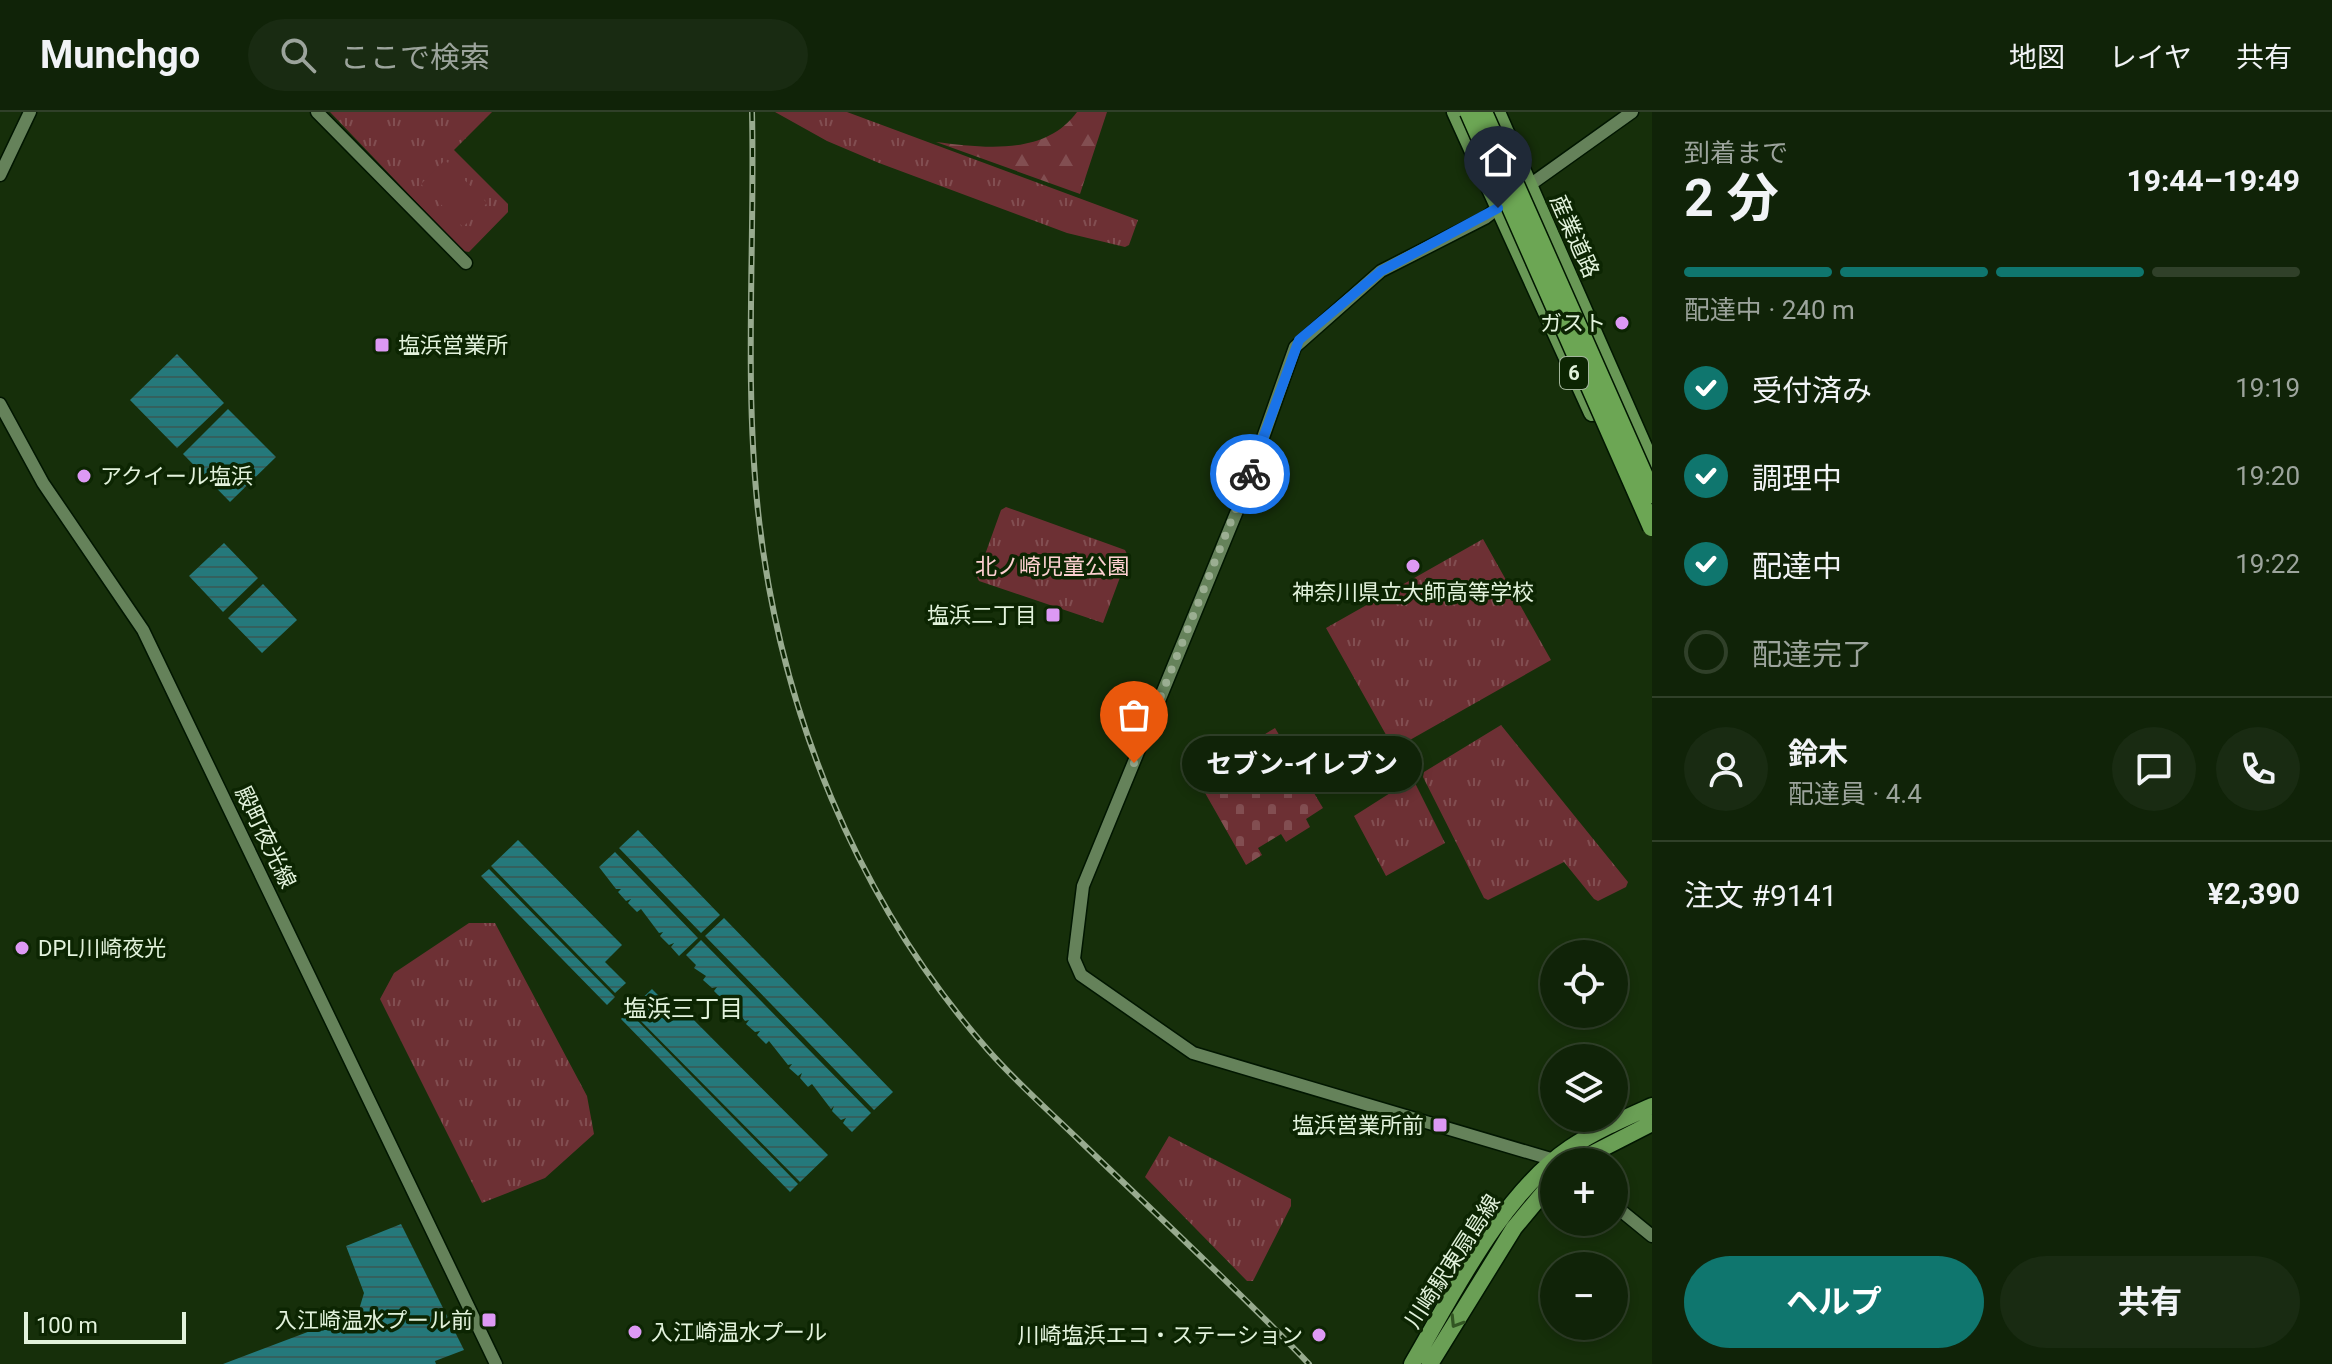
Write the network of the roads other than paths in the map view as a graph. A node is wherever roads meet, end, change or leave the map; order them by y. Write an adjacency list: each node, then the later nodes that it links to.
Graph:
1 (30, 112): 8 (street)
2 (317, 112): 11 (street)
3 (1455, 112): 10 (main road, 6)
4 (1469, 112): 15 (highway, bridge)
5 (1483, 112): 14 (highway, bridge)
6 (1497, 112): 9 (main road, 産業道路 / 6)
7 (1632, 112): 9 (street)
8 (0, 175)
9 (1529, 186): 10 (street); 13 (main road, 産業道路 / 6)
10 (1498, 208): 16 (main road, 6); 21 (street)
11 (466, 263)
12 (0, 404): 27 (street, 殿町夜光線)
13 (1652, 465)
14 (1652, 494)
15 (1652, 527)
16 (1652, 537)
17 (1652, 1106): 19 (highway, 川崎駅東扇島線)
18 (1652, 1123): 20 (highway)
19 (1571, 1148)
20 (1603, 1148)
21 (1540, 1155)
22 (1540, 1179): 26 (highway, 川崎駅東扇島線)
23 (1540, 1197): 26 (highway, 川崎駅東扇島線)
24 (1628, 1216): 25 (street)
25 (1652, 1236)
26 (1475, 1275): 28 (highway, 川崎駅東扇島線); 29 (highway, 川崎駅東扇島線, one-way to 29)
27 (496, 1364)
28 (1412, 1364)
29 (1430, 1364)

